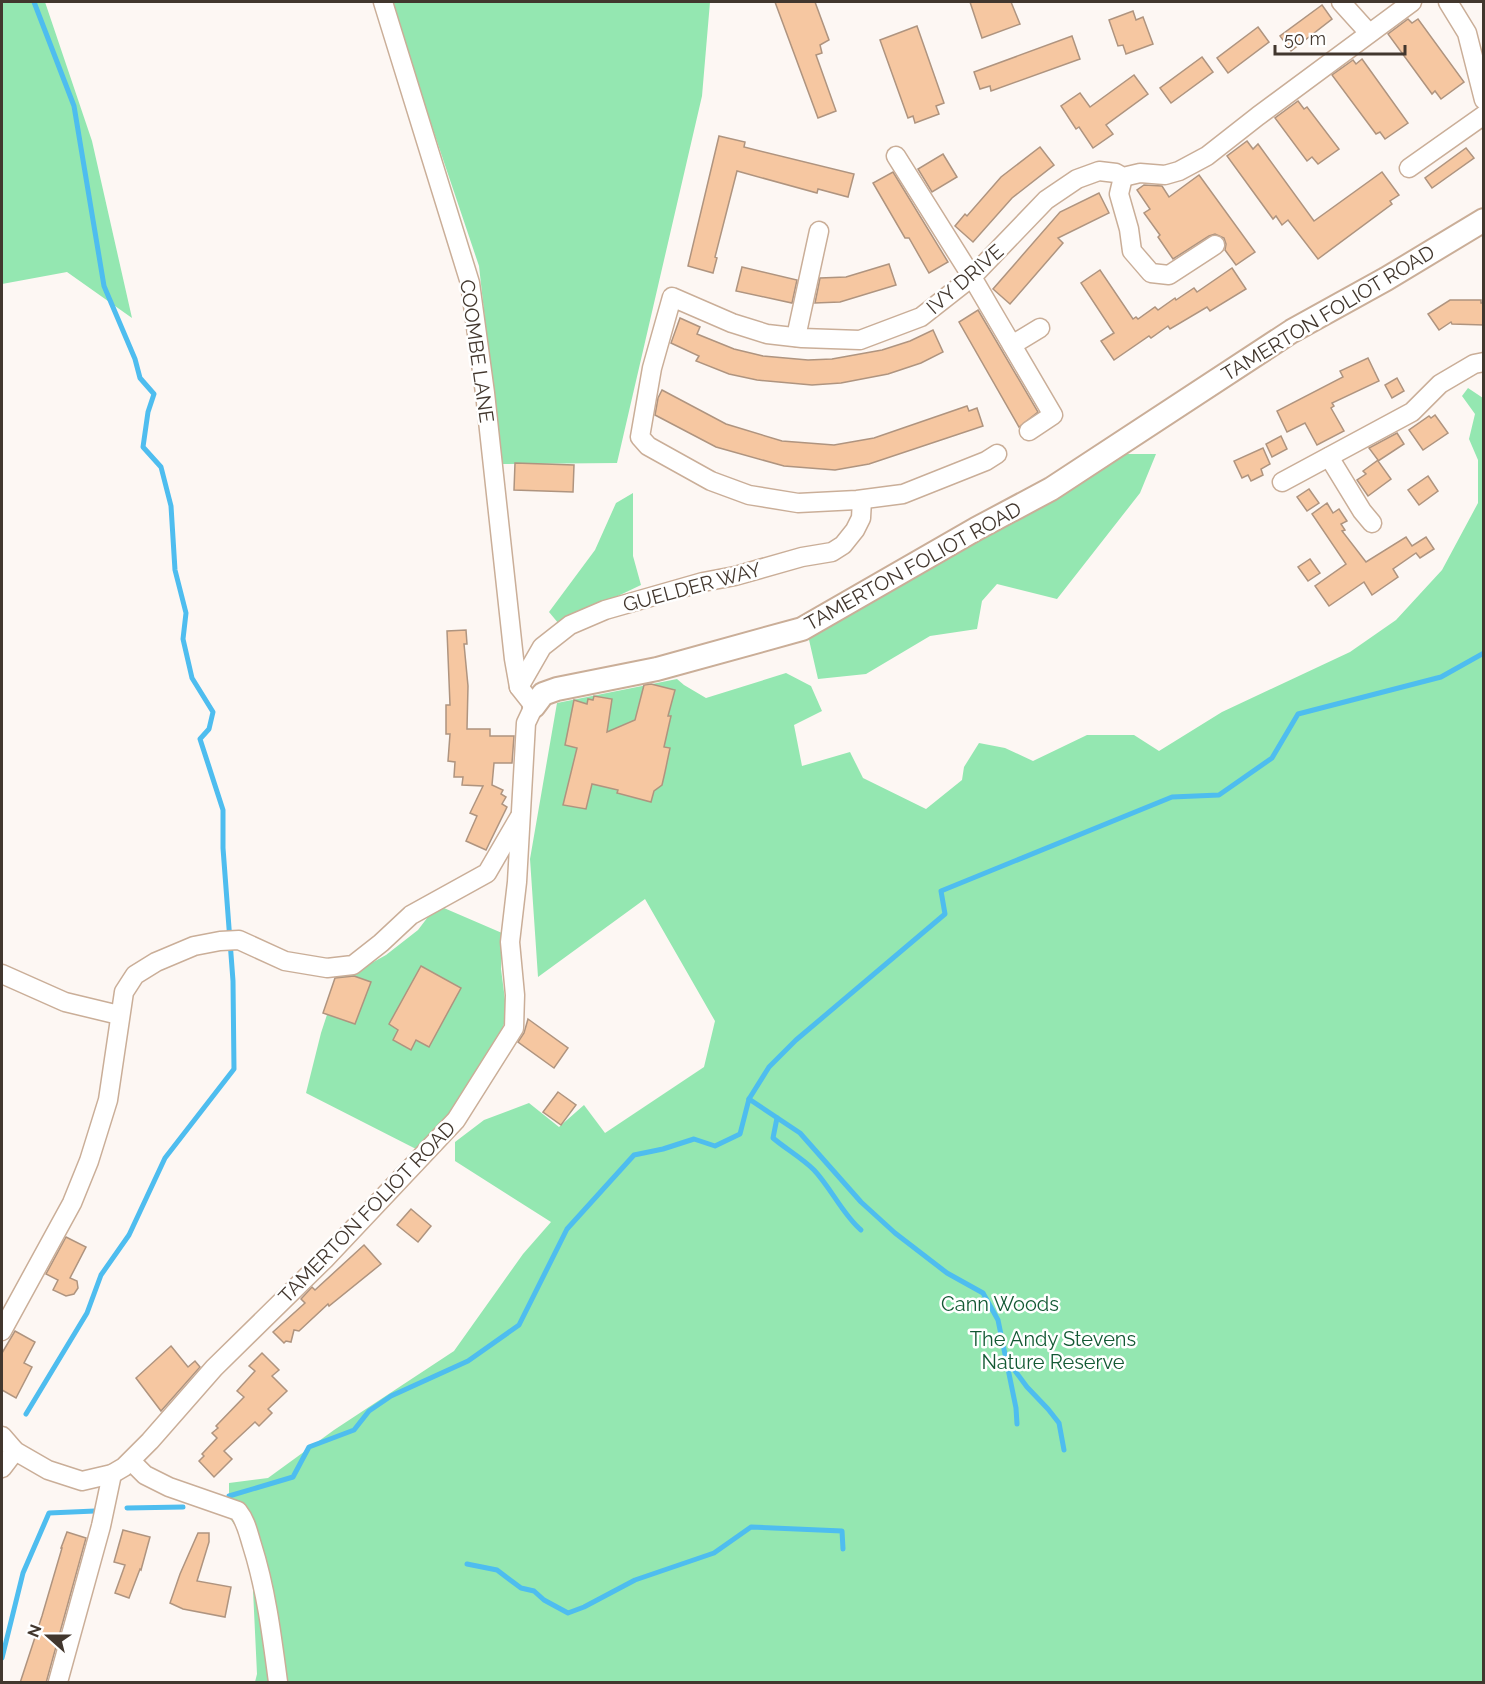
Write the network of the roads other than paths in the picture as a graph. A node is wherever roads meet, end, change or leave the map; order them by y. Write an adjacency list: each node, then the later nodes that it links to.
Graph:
1 (383, 2): 25 (street, COOMBE LANE)
2 (1341, 2): 5 (street)
3 (1412, 2): 5 (street)
4 (1448, 2): 6 (street)
5 (1369, 33): 10 (street)
6 (1484, 100)
7 (1484, 114): 9 (street)
8 (896, 156): 14 (street)
9 (1408, 168)
10 (1123, 177): 13 (street); 14 (street, IVY DRIVE)
11 (1484, 220): 26 (main road, TAMERTON FOLIOT ROAD)
12 (819, 231): 16 (street)
13 (1215, 245)
14 (972, 277): 16 (street, IVY DRIVE); 17 (street)
15 (1040, 328): 17 (street)
16 (796, 337): 23 (street, IVY DRIVE)
17 (1012, 345): 19 (street)
18 (1484, 362): 21 (street)
19 (1029, 432)
20 (997, 454): 23 (street)
21 (1329, 457): 22 (street); 24 (street)
22 (1282, 482)
23 (861, 500): 25 (street, GUELDER WAY)
24 (1372, 523)
25 (519, 687): 26 (street, COOMBE LANE)
26 (534, 706): 27 (street, TAMERTON FOLIOT ROAD)
27 (522, 813): 29 (street); 33 (street, TAMERTON FOLIOT ROAD)
28 (2, 974): 29 (street)
29 (119, 1015): 30 (street)
30 (2, 1331)
31 (2, 1436): 32 (street)
32 (15, 1451): 34 (street); 35 (street)
33 (131, 1461): 35 (street, TAMERTON FOLIOT ROAD); 37 (street)
34 (2, 1468)
35 (112, 1474): 36 (street)
36 (58, 1683)
37 (278, 1683)

